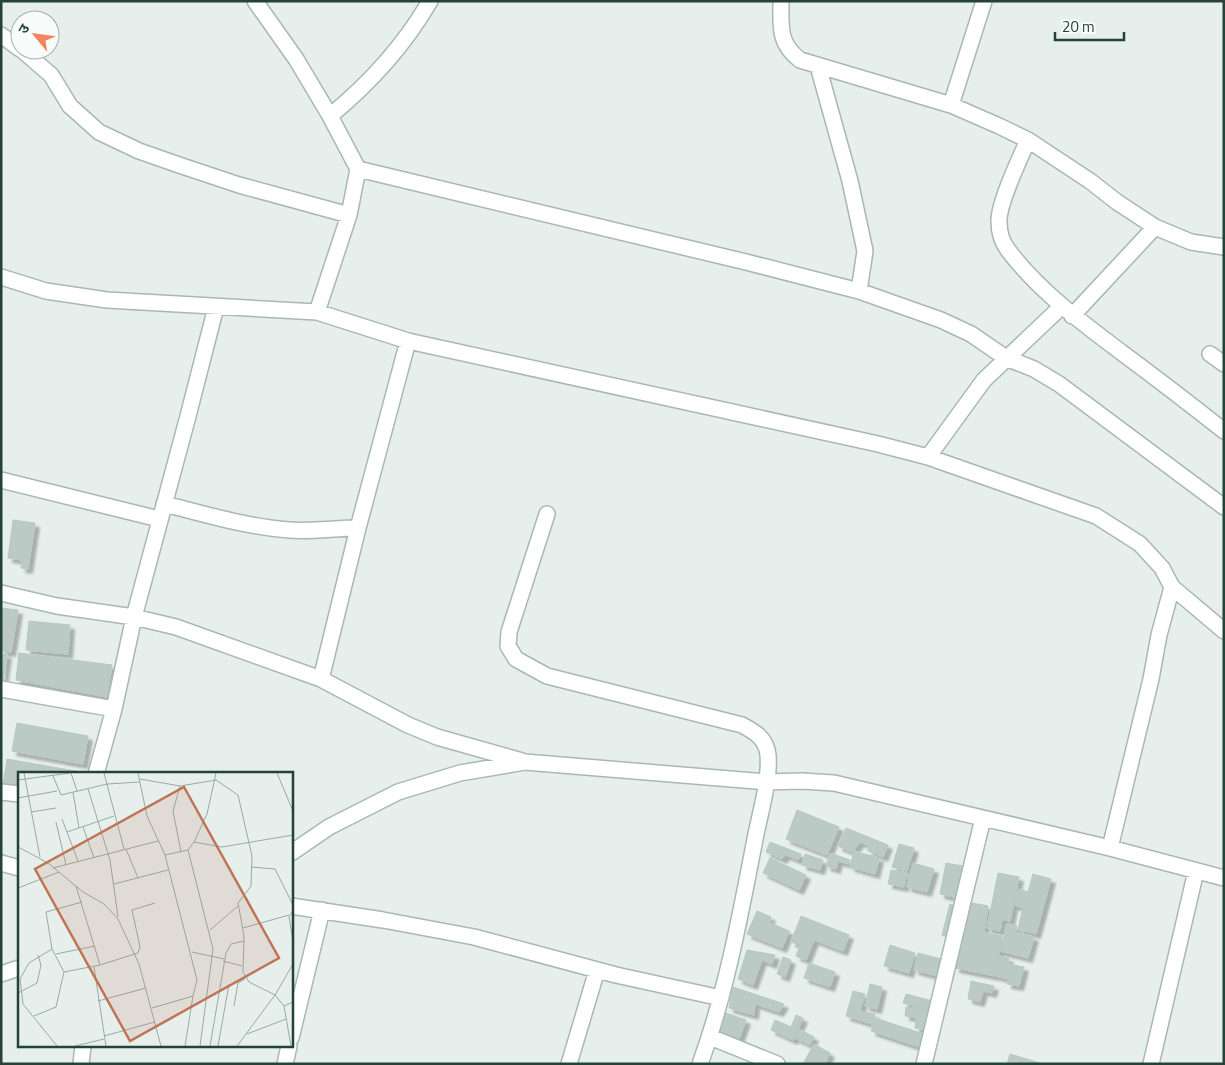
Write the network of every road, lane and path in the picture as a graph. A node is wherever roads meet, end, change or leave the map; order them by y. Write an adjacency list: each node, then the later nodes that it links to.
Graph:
1 (255, 1): 8 (street)
2 (430, 1): 8 (street)
3 (781, 1): 6 (street)
4 (984, 1): 7 (street)
5 (34, 60): 11 (street)
6 (818, 66): 7 (street); 15 (street)
7 (951, 105): 9 (street)
8 (330, 116): 10 (street)
9 (1028, 140): 12 (street); 17 (street)
10 (358, 169): 11 (street); 15 (street)
11 (349, 215): 18 (street)
12 (1155, 227): 13 (street); 17 (street)
13 (1224, 247)
14 (1, 278): 16 (street)
15 (859, 291): 21 (street)
16 (216, 306): 18 (street); 26 (street)
17 (1067, 311): 21 (street); 23 (street)
18 (317, 312): 19 (street)
19 (408, 341): 24 (street); 30 (street)
20 (1210, 354): 22 (street)
21 (1006, 358): 24 (street); 27 (street)
22 (1224, 364)
23 (1224, 431)
24 (928, 457): 31 (street)
25 (1, 480): 29 (street)
26 (164, 504): 29 (street); 30 (street)
27 (1224, 507)
28 (547, 514): 40 (street)
29 (159, 519): 33 (street)
30 (358, 528): 35 (street)
31 (1172, 588): 34 (street); 44 (street)
32 (1, 593): 33 (street)
33 (134, 617): 35 (street); 37 (street)
34 (1224, 632)
35 (321, 679): 38 (street)
36 (1, 689): 37 (street)
37 (114, 709): 39 (street)
38 (525, 762): 40 (street); 45 (street)
39 (97, 772)
40 (766, 782): 43 (street); 55 (street)
41 (1, 792): 42 (street)
42 (18, 794)
43 (983, 818): 44 (street); 65 (street)
44 (1110, 848): 48 (street)
45 (292, 853)
46 (1, 862): 47 (street)
47 (18, 868)
48 (1196, 871): 49 (street); 66 (street)
49 (1224, 878)
50 (292, 906): 51 (street)
51 (322, 910): 53 (street); 56 (street)
52 (18, 968): 54 (street)
53 (597, 970): 55 (street); 62 (street)
54 (1, 974)
55 (721, 998): 57 (street)
56 (292, 1034)
57 (710, 1037): 63 (street); 64 (street)
58 (83, 1048): 60 (street)
59 (289, 1048): 61 (street)
60 (81, 1064)
61 (285, 1064)
62 (569, 1064)
63 (700, 1064)
64 (777, 1064)
65 (924, 1064)
66 (1151, 1064)

